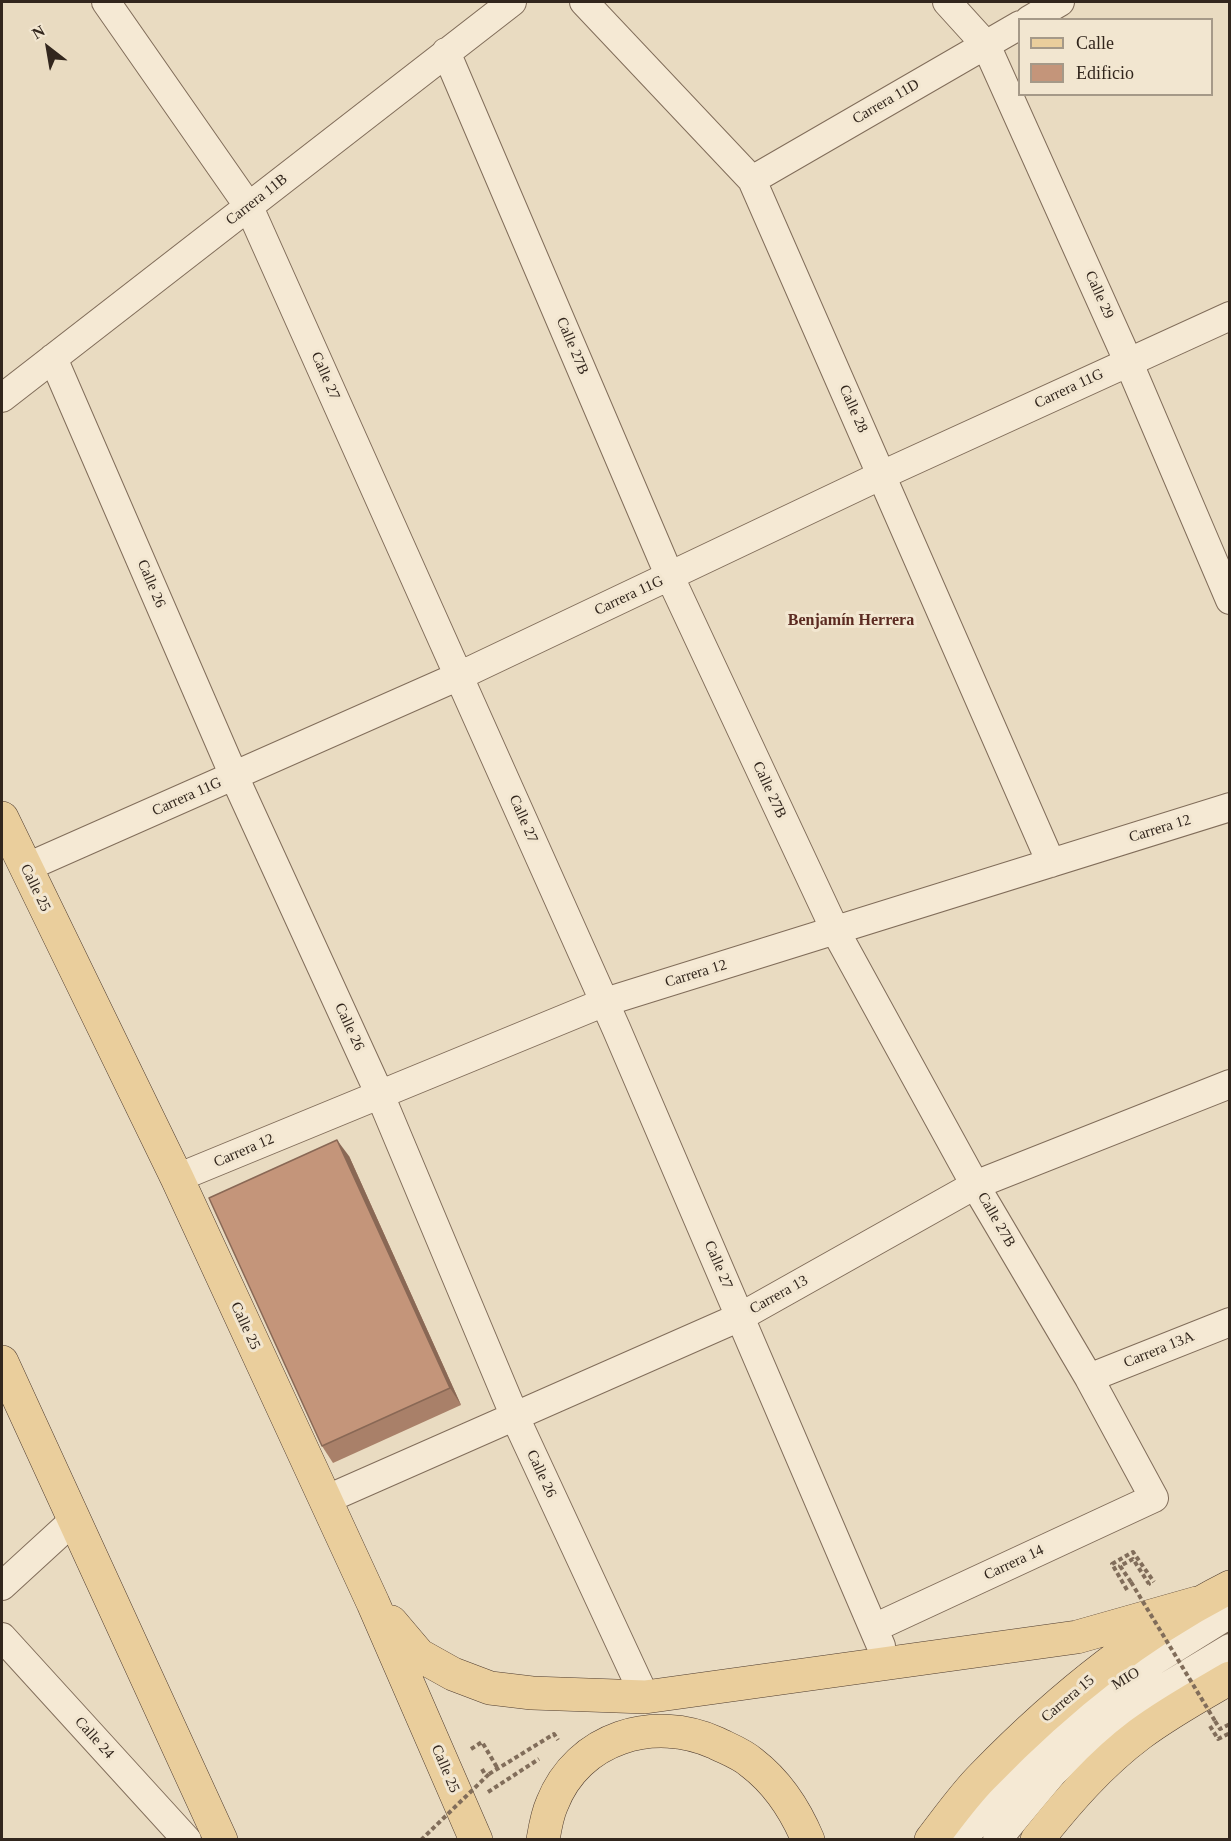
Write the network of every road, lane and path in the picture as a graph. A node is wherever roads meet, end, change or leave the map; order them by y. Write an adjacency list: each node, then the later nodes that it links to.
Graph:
1 (106, 2): 11 (street, Calle 27)
2 (512, 2): 9 (street, Carrera 11B)
3 (584, 2): 10 (street, Calle 28)
4 (947, 2): 8 (street, Calle 29)
5 (1060, 2): 6 (street)
6 (1032, 18)
7 (1018, 26): 8 (street, Carrera 11D)
8 (986, 45): 10 (street, Carrera 11D); 14 (street, Calle 29)
9 (447, 52): 11 (street, Carrera 11B); 17 (street, Calle 27B)
10 (752, 180): 16 (street, Calle 28)
11 (249, 207): 13 (street, Carrera 11B); 19 (street, Calle 27)
12 (1230, 316): 14 (street, Carrera 11G)
13 (53, 358): 15 (street, Carrera 11B); 20 (street, Calle 26)
14 (1128, 361): 16 (street, Carrera 11G); 18 (street, Calle 29)
15 (2, 398)
16 (882, 475): 17 (street, Carrera 11G); 23 (street, Calle 28)
17 (670, 577): 19 (street, Carrera 11G); 25 (street, Calle 27B)
18 (1230, 600)
19 (459, 676): 20 (street, Carrera 11G); 26 (street, Calle 27)
20 (234, 776): 24 (street, Carrera 11G); 28 (street, Calle 26)
21 (1230, 807): 23 (street, Carrera 12)
22 (2, 818): 24 (main road, Calle 25)
23 (1051, 863): 25 (street, Carrera 12)
24 (25, 868): 29 (main road, Calle 25)
25 (835, 930): 26 (street, Carrera 12); 30 (street, Calle 27B)
26 (604, 1002): 28 (street, Carrera 12); 31 (street, Calle 27)
27 (1230, 1084): 30 (street, Carrera 13)
28 (380, 1095): 29 (street, Carrera 12); 35 (street, Calle 26)
29 (177, 1178): 37 (main road, Calle 25)
30 (975, 1185): 31 (street, Carrera 13); 34 (street, Calle 27B)
31 (740, 1317): 35 (street, Carrera 13); 45 (street, Calle 27)
32 (1230, 1322): 34 (street, Carrera 13A)
33 (2, 1362): 38 (main road)
34 (1089, 1378): 36 (street, Calle 27B)
35 (515, 1417): 37 (street, Carrera 13); 50 (street, Calle 26)
36 (1154, 1498): 45 (street, Carrera 14)
37 (325, 1500): 42 (main road, Calle 25)
38 (74, 1520): 40 (street); 61 (main road)
39 (1155, 1583): 51 (path, bridge)
40 (2, 1586)
41 (1230, 1587): 43 (main road, Carrera 15)
42 (373, 1602): 50 (main road); 63 (main road, Calle 25)
43 (1197, 1603): 48 (main road); 66 (main road, Carrera 15)
44 (1230, 1614): 67 (street, MIO)
45 (874, 1628): 48 (street, Calle 27)
46 (2, 1637): 60 (street, Calle 24)
47 (1230, 1648): 68 (street, MIO)
48 (890, 1664): 50 (main road)
49 (1230, 1678): 59 (main road)
50 (645, 1697)
51 (1215, 1721)
52 (1230, 1724): 53 (path)
53 (1220, 1729)
54 (561, 1745): 57 (path)
55 (543, 1756): 58 (path)
56 (476, 1757): 57 (path)
57 (498, 1769): 62 (path, bridge)
58 (489, 1791)
59 (1052, 1826): 69 (main road)
60 (187, 1839)
61 (220, 1839)
62 (421, 1839)
63 (476, 1839)
64 (543, 1839): 65 (main road)
65 (808, 1839)
66 (931, 1839)
67 (962, 1839)
68 (998, 1839)
69 (1037, 1839)

